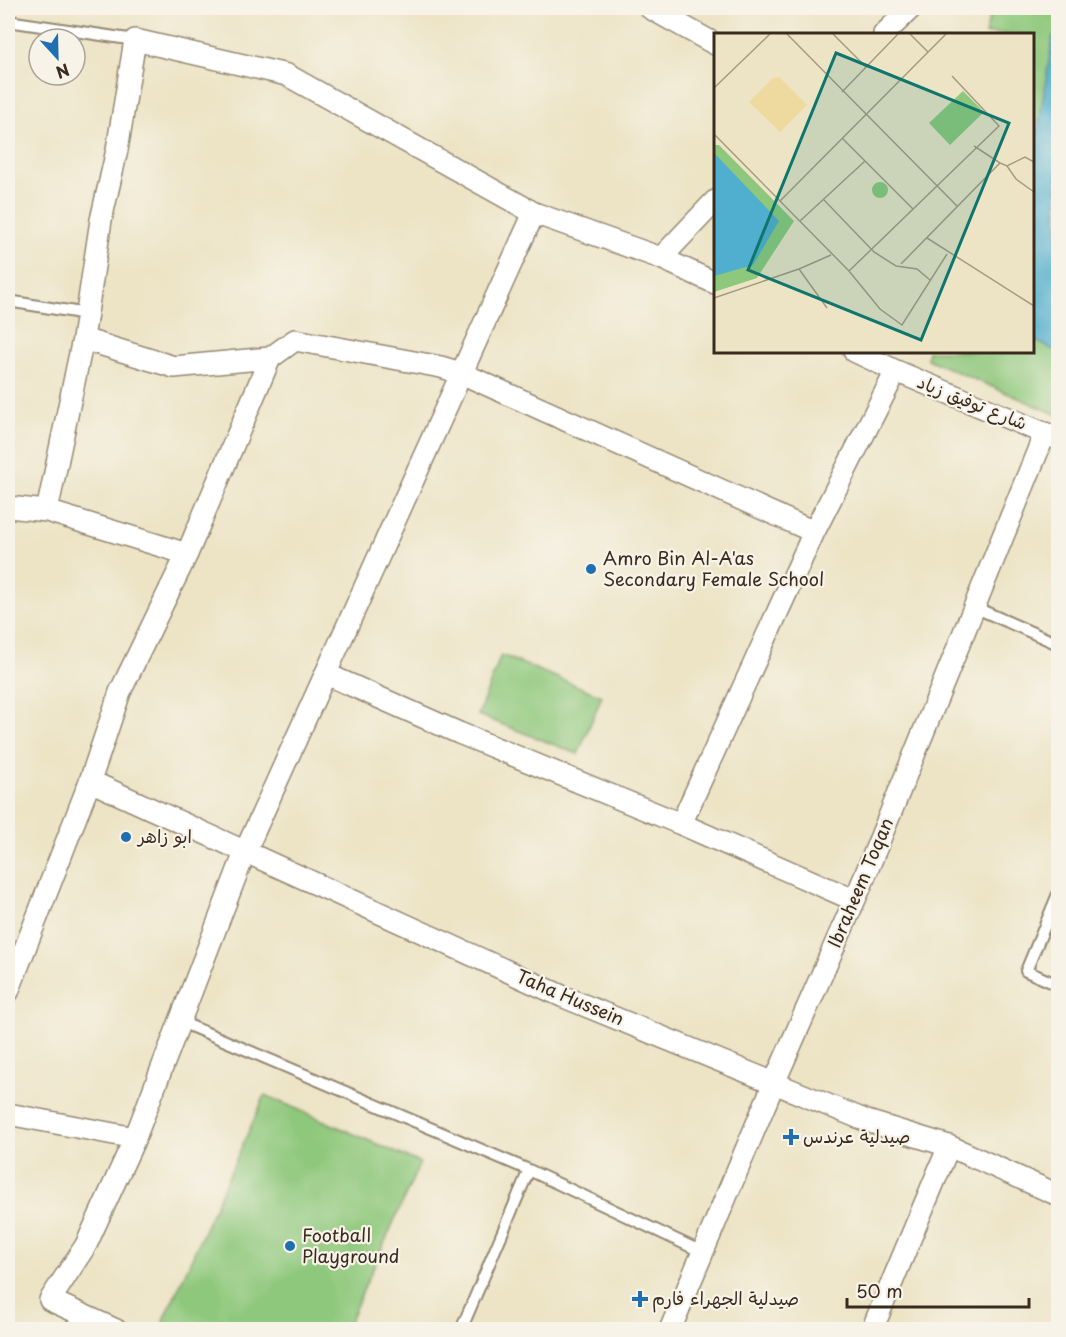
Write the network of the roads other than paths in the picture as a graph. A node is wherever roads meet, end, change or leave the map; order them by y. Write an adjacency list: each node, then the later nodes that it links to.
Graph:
1 (650, 8): 6 (street)
2 (911, 8): 4 (street)
3 (8, 21): 5 (lane)
4 (885, 33)
5 (135, 40): 8 (street); 12 (street)
6 (714, 43)
7 (714, 202): 9 (street)
8 (534, 213): 9 (street); 17 (street)
9 (661, 258): 10 (street)
10 (714, 283)
11 (8, 301): 12 (lane)
12 (87, 314): 13 (street)
13 (83, 339): 15 (street); 20 (street)
14 (856, 352): 16 (street, شارع توفيق زياد)
15 (270, 358): 17 (street); 22 (street)
16 (896, 372): 18 (street, شارع توفيق زياد); 21 (street)
17 (461, 374): 21 (street); 25 (street)
18 (1052, 436): 23 (street, Ibraheem Toqan)
19 (8, 507): 20 (street)
20 (47, 511): 22 (street)
21 (814, 532): 27 (street)
22 (187, 554): 26 (street)
23 (974, 607): 24 (lane); 30 (street, Ibraheem Toqan)
24 (1059, 644)
25 (326, 674): 27 (street); 28 (street)
26 (90, 780): 28 (street, Taha Hussein); 32 (street)
27 (681, 824): 30 (street)
28 (245, 852): 33 (street); 34 (street, Taha Hussein)
29 (1059, 894): 31 (lane)
30 (854, 900): 34 (street, Ibraheem Toqan)
31 (1059, 985)
32 (8, 992)
33 (181, 1022): 36 (street); 38 (lane)
34 (774, 1083): 37 (street, Taha Hussein); 40 (street, Ibraheem Toqan)
35 (8, 1114): 36 (street)
36 (135, 1138): 42 (street)
37 (949, 1146): 39 (street, Taha Hussein); 41 (street)
38 (529, 1170): 40 (lane); 43 (lane)
39 (1059, 1195)
40 (702, 1251): 44 (street, Ibraheem Toqan)
41 (878, 1328)
42 (116, 1329)
43 (460, 1329)
44 (670, 1329)

